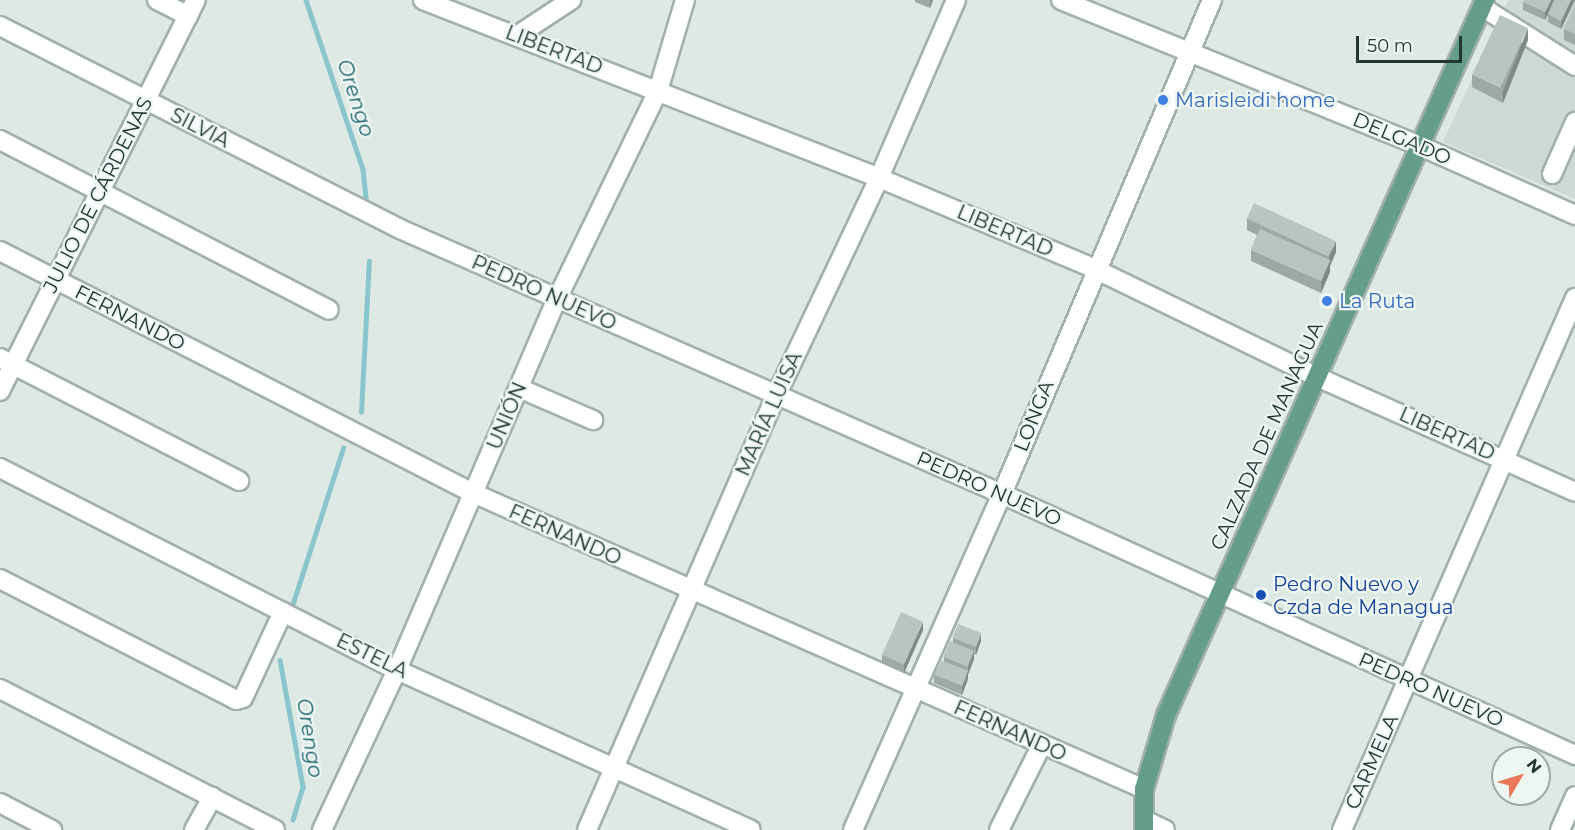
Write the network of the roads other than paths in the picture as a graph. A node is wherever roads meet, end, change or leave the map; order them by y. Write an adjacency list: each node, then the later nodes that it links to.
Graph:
1 (158, 0): 9 (street)
2 (423, 0): 11 (street, LIBERTAD)
3 (571, 0): 11 (street)
4 (685, 0): 14 (street, UNIÓN)
5 (956, 0): 20 (street, MARÍA LUISA)
6 (1061, 0): 12 (street, DELGADO)
7 (1212, 0): 12 (street, LONGA)
8 (1483, 3): 13 (street); 18 (main road, CALZADA DE MANAGUA)
9 (192, 8): 15 (street, JULIO DE CÁRDENAS)
10 (0, 26): 15 (street, SILVIA)
11 (518, 35): 14 (street, LIBERTAD)
12 (1189, 50): 18 (street, DELGADO); 25 (street, LONGA)
13 (1575, 66)
14 (658, 91): 20 (street, LIBERTAD); 28 (street, UNIÓN)
15 (146, 100): 21 (street, JULIO DE CÁRDENAS); 23 (street, SILVIA)
16 (1575, 122): 19 (street)
17 (0, 140): 21 (street)
18 (1420, 146): 22 (street, DELGADO); 31 (main road, CALZADA DE MANAGUA)
19 (1552, 174)
20 (879, 178): 25 (street, LIBERTAD); 34 (street, MARÍA LUISA)
21 (100, 192): 26 (street, JULIO DE CÁRDENAS); 29 (street)
22 (1575, 215)
23 (400, 229): 28 (street, PEDRO NUEVO)
24 (0, 251): 26 (street, FERNANDO)
25 (1095, 269): 31 (street, LIBERTAD); 41 (street, LONGA)
26 (56, 280): 30 (street, JULIO DE CÁRDENAS); 40 (street, FERNANDO)
27 (1575, 298): 36 (street, CARMELA)
28 (557, 299): 32 (street, UNIÓN); 34 (street, PEDRO NUEVO)
29 (329, 310)
30 (7, 361): 33 (street, JULIO DE CÁRDENAS); 38 (street)
31 (1317, 377): 36 (street, LIBERTAD); 44 (main road, CALZADA DE MANAGUA)
32 (519, 388): 35 (street); 40 (street, UNIÓN)
33 (0, 390)
34 (777, 394): 41 (street, PEDRO NUEVO); 43 (street, MARÍA LUISA)
35 (592, 420)
36 (1506, 461): 39 (street, LIBERTAD); 47 (street, CARMELA)
37 (0, 468): 45 (street, ESTELA)
38 (239, 481)
39 (1575, 492)
40 (473, 493): 43 (street, FERNANDO); 46 (street, UNIÓN)
41 (1002, 494): 44 (street, PEDRO NUEVO); 49 (street, LONGA)
42 (0, 579): 45 (street)
43 (692, 591): 49 (street, FERNANDO); 52 (street, MARÍA LUISA)
44 (1221, 596): 47 (street, PEDRO NUEVO); 53 (main road, CALZADA DE MANAGUA)
45 (283, 612): 46 (street, ESTELA)
46 (397, 670): 52 (street, ESTELA); 61 (street, UNIÓN)
47 (1408, 680): 51 (street, PEDRO NUEVO); 67 (street, CARMELA)
48 (0, 689): 55 (street)
49 (917, 690): 50 (street, FERNANDO); 64 (street, LONGA)
50 (1041, 746): 53 (street, FERNANDO); 65 (street)
51 (1575, 755)
52 (613, 770): 62 (street, MARÍA LUISA); 63 (street, ESTELA)
53 (1144, 789): 57 (main road, CALZADA DE MANAGUA)
54 (1575, 796): 68 (street)
55 (212, 797): 59 (street); 60 (street)
56 (0, 803): 58 (street)
57 (1144, 825): 66 (street)
58 (52, 830)
59 (194, 830)
60 (274, 830)
61 (322, 830)
62 (587, 830)
63 (752, 830)
64 (853, 830)
65 (999, 830)
66 (1165, 830)
67 (1342, 830)
68 (1560, 830)

